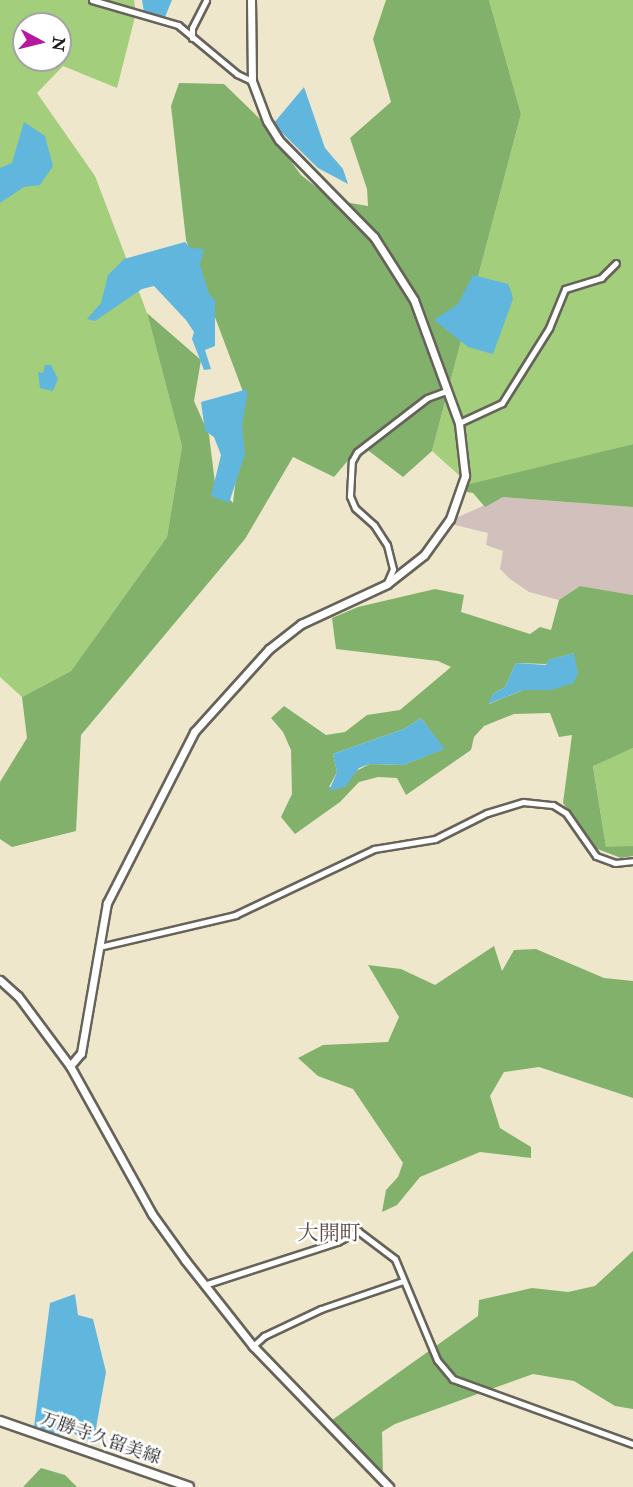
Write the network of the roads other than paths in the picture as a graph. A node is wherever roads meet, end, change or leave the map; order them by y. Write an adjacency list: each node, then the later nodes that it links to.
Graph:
1 (92, 0): 4 (street)
2 (206, 0): 4 (street)
3 (251, 0): 5 (street)
4 (192, 38): 5 (street)
5 (252, 81): 7 (street)
6 (616, 263): 8 (street)
7 (446, 391): 8 (street); 9 (street)
8 (459, 423): 9 (street)
9 (387, 585): 11 (street)
10 (633, 861): 11 (street)
11 (99, 947): 13 (street)
12 (0, 980): 13 (street)
13 (70, 1066): 15 (street)
14 (403, 1281): 15 (street); 16 (street); 18 (street)
15 (204, 1285): 16 (street)
16 (253, 1346): 20 (street)
17 (0, 1421): 19 (main road, 万勝寺久留美線)
18 (633, 1444)
19 (189, 1487)
20 (389, 1487)

